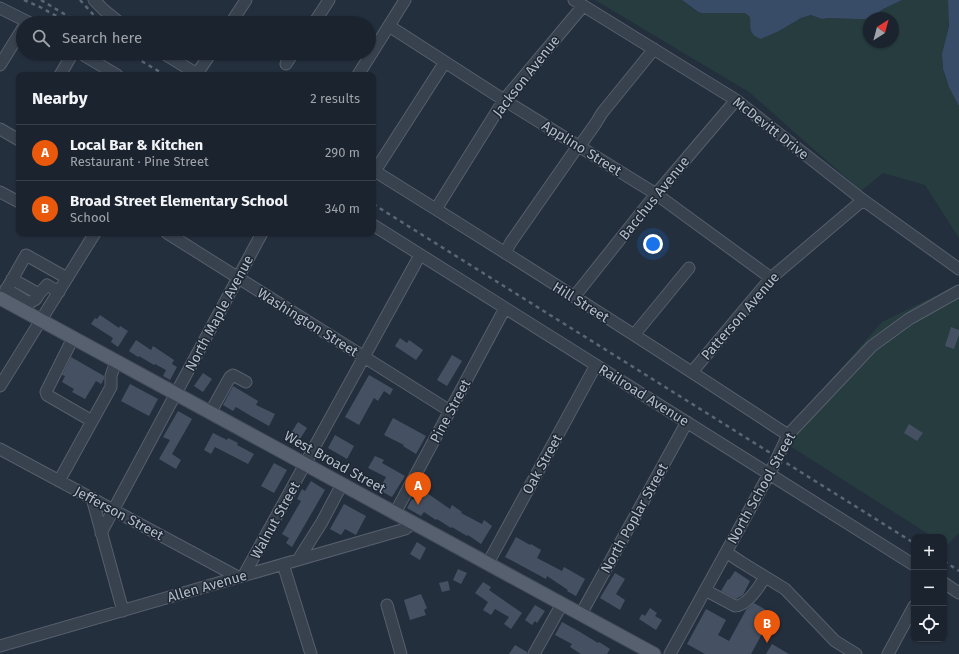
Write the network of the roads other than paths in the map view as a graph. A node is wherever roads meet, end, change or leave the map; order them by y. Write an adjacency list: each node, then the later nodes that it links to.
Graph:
1 (94, 0): 7 (street)
2 (246, 0): 8 (street)
3 (329, 0): 9 (street)
4 (405, 0): 11 (street)
5 (578, 3): 14 (street, McDevitt Drive); 29 (street, Jackson Avenue)
6 (0, 8): 10 (street)
7 (111, 16)
8 (236, 16)
9 (319, 16)
10 (16, 18)
11 (389, 26): 13 (street); 21 (street, Applino Street)
12 (16, 40): 23 (street)
13 (376, 47)
14 (654, 49): 30 (street, McDevitt Drive); 33 (street)
15 (69, 60): 24 (street)
16 (92, 60): 25 (street)
17 (174, 60): 26 (street)
18 (207, 60): 27 (street)
19 (289, 60): 22 (street)
20 (367, 60): 28 (street)
21 (445, 62): 29 (street, Applino Street); 34 (street)
22 (286, 64)
23 (0, 65)
24 (62, 72)
25 (112, 72)
26 (192, 72)
27 (199, 72)
28 (360, 72)
29 (504, 100): 33 (street, Applino Street); 40 (street, Jackson Avenue)
30 (736, 100): 37 (street, Bacchus Avenue); 39 (street, McDevitt Drive)
31 (0, 128): 32 (street)
32 (16, 138)
33 (579, 146): 37 (street, Applino Street); 45 (street)
34 (376, 168)
35 (376, 172): 40 (street, Hill Street)
36 (0, 192): 38 (street)
37 (656, 194): 51 (street, Applino Street); 56 (street, Bacchus Avenue)
38 (16, 200)
39 (863, 200): 48 (street, McDevitt Drive); 51 (street, Patterson Avenue)
40 (436, 209): 45 (street, Hill Street)
41 (376, 227): 46 (street, Railroad Avenue)
42 (93, 236): 49 (street)
43 (172, 236): 50 (street, Washington Street)
44 (260, 236): 50 (street, North Maple Avenue)
45 (505, 253): 56 (street, Hill Street)
46 (420, 255): 59 (street, Railroad Avenue); 63 (street, Walnut Street)
47 (689, 268): 61 (street)
48 (959, 269)
49 (67, 278): 52 (street); 54 (street)
50 (238, 278): 63 (street, Washington Street); 69 (street, North Maple Avenue)
51 (771, 278): 66 (street, Patterson Avenue)
52 (12, 279): 55 (street); 57 (street)
53 (959, 291): 74 (street, North School Street)
54 (59, 292): 57 (street); 58 (street)
55 (2, 295): 57 (main road, West Broad Street)
56 (574, 297): 61 (street, Hill Street)
57 (32, 302): 58 (street); 60 (main road, West Broad Street)
58 (49, 307): 60 (street)
59 (505, 308): 65 (street, Railroad Avenue); 70 (street, Pine Street)
60 (41, 320): 62 (main road, West Broad Street); 68 (street)
61 (634, 335): 66 (street, Hill Street)
62 (73, 338): 64 (main road, West Broad Street); 72 (street)
63 (364, 357): 70 (street, Washington Street); 76 (street, Walnut Street)
64 (116, 361): 69 (main road, West Broad Street); 72 (street)
65 (596, 365): 73 (street, Railroad Avenue); 87 (street, Oak Street)
66 (692, 372): 74 (street, Hill Street)
67 (246, 382): 71 (street)
68 (0, 386)
69 (176, 394): 71 (main road, West Broad Street); 81 (street, North Maple Avenue)
70 (450, 410): 82 (street, Pine Street)
71 (210, 413): 76 (main road, West Broad Street)
72 (92, 421): 78 (street)
73 (687, 422): 77 (street, Railroad Avenue); 99 (street, North Poplar Street)
74 (788, 435): 77 (street, North School Street)
75 (0, 449): 78 (street, Jefferson Street)
76 (306, 464): 79 (main road, West Broad Street); 90 (street, Walnut Street)
77 (769, 474): 85 (street, North School Street); 88 (street, Railroad Avenue)
78 (59, 481): 80 (street, Jefferson Street)
79 (342, 484): 82 (main road, West Broad Street); 86 (street)
80 (92, 498): 81 (street, Jefferson Street); 84 (street)
81 (113, 510): 84 (street, North Maple Avenue); 90 (street, Jefferson Street)
82 (395, 513): 83 (main road, West Broad Street)
83 (413, 523): 86 (street, Allen Avenue); 87 (main road, West Broad Street)
84 (101, 533): 97 (street)
85 (726, 552): 91 (street); 93 (street, North School Street)
86 (298, 560): 89 (street, Allen Avenue)
87 (488, 563): 95 (main road, West Broad Street)
88 (911, 563)
89 (283, 564): 90 (street, Allen Avenue); 101 (street)
90 (241, 576): 97 (street, Allen Avenue)
91 (765, 577): 93 (street); 106 (street)
92 (947, 585): 94 (street)
93 (705, 590): 105 (street, North School Street)
94 (959, 593)
95 (562, 604): 99 (main road, West Broad Street); 103 (street)
96 (387, 605): 102 (street)
97 (123, 611): 100 (street, Allen Avenue)
98 (911, 612): 107 (street)
99 (581, 614): 104 (main road, West Broad Street)
100 (0, 646)
101 (311, 654)
102 (401, 654)
103 (534, 654)
104 (654, 654)
105 (670, 654)
106 (856, 654)
107 (888, 654)

